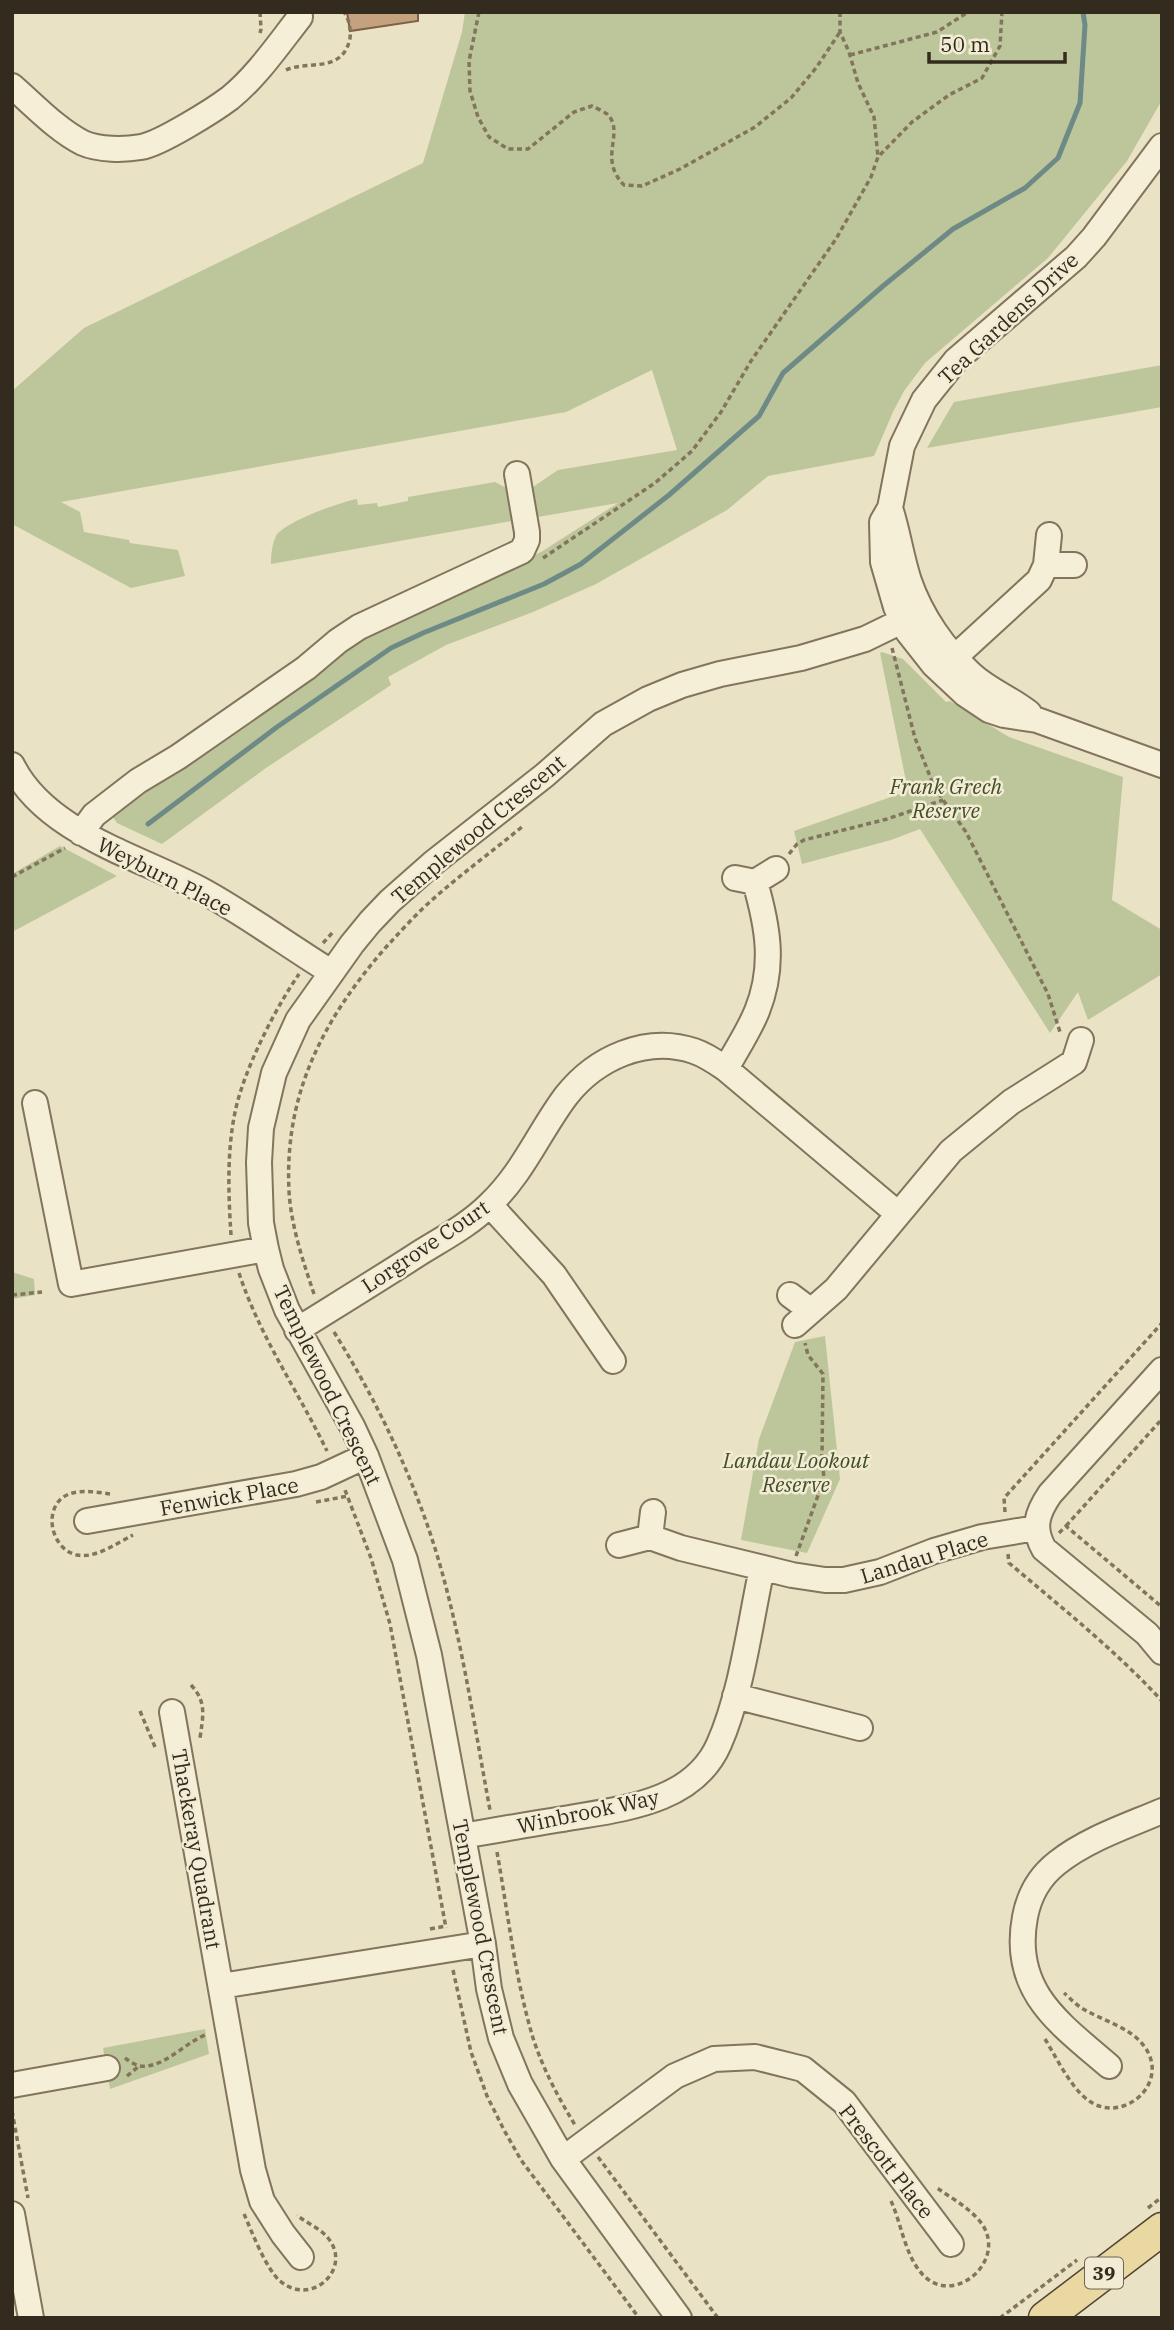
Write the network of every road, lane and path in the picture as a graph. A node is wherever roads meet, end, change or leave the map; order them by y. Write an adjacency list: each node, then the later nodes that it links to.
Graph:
1 (260, 12): 8 (path)
2 (479, 12): 7 (path)
3 (840, 12): 7 (path)
4 (968, 12): 9 (path)
5 (1002, 12): 9 (path)
6 (300, 17): 10 (street)
7 (840, 32): 9 (path)
8 (257, 40)
9 (850, 55)
10 (12, 86)
11 (1162, 146): 16 (street, Tea Gardens Drive)
12 (517, 474): 23 (street)
13 (1049, 536): 14 (street)
14 (1046, 565): 15 (street); 18 (street)
15 (1074, 565)
16 (905, 610): 18 (street); 25 (street, Templewood Crescent)
17 (891, 643): 21 (path)
18 (947, 664): 20 (street)
19 (12, 765): 23 (street, Weyburn Place)
20 (1162, 765)
21 (943, 800): 24 (path); 26 (path)
22 (523, 826): 35 (path)
23 (81, 833): 25 (street, Weyburn Place)
24 (755, 876): 27 (street)
25 (331, 972): 31 (street, Templewood Crescent)
26 (1081, 1060): 30 (street)
27 (726, 1069): 29 (street, Lorgrove Court); 30 (street, Lorgrove Court)
28 (35, 1103): 31 (street)
29 (490, 1205): 35 (street, Lorgrove Court); 39 (street)
30 (897, 1213): 36 (street)
31 (266, 1249): 38 (street, Templewood Crescent)
32 (43, 1292): 33 (path)
33 (12, 1295)
34 (790, 1295): 36 (street)
35 (324, 1302): 38 (street, Lorgrove Court); 56 (path)
36 (803, 1318): 49 (path)
37 (1162, 1323): 46 (path)
38 (297, 1330): 42 (street, Templewood Crescent)
39 (613, 1361)
40 (1162, 1370): 45 (street)
41 (1162, 1419): 44 (path)
42 (366, 1456): 43 (street, Fenwick Place); 57 (street, Templewood Crescent)
43 (87, 1521)
44 (1066, 1526)
45 (1036, 1528): 46 (street, Landau Place); 50 (street)
46 (1007, 1532): 49 (street, Landau Place); 52 (path)
47 (619, 1545): 48 (street, Landau Place)
48 (762, 1568): 49 (street, Landau Place); 51 (street, Winbrook Way)
49 (792, 1575)
50 (1162, 1651)
51 (735, 1696): 54 (street); 56 (street, Winbrook Way)
52 (1161, 1699)
53 (172, 1712): 59 (street, Thackeray Quadrant)
54 (860, 1728)
55 (1162, 1811): 62 (street)
56 (494, 1831): 57 (street, Winbrook Way); 65 (path)
57 (463, 1836): 58 (street, Templewood Crescent)
58 (483, 1944): 59 (street); 66 (street, Templewood Crescent)
59 (221, 1986): 72 (street, Thackeray Quadrant)
60 (1057, 1987): 61 (path)
61 (1044, 2038)
62 (1108, 2066)
63 (107, 2068): 64 (street)
64 (12, 2085)
65 (587, 2141): 66 (street, Prescott Place); 71 (street, Prescott Place); 75 (path)
66 (563, 2159): 74 (street, Templewood Crescent)
67 (933, 2185): 68 (path)
68 (888, 2197)
69 (12, 2214): 73 (street)
70 (1162, 2229): 76 (main road, 39)
71 (951, 2244)
72 (301, 2257)
73 (31, 2318)
74 (679, 2318)
75 (718, 2318)
76 (1045, 2318)

